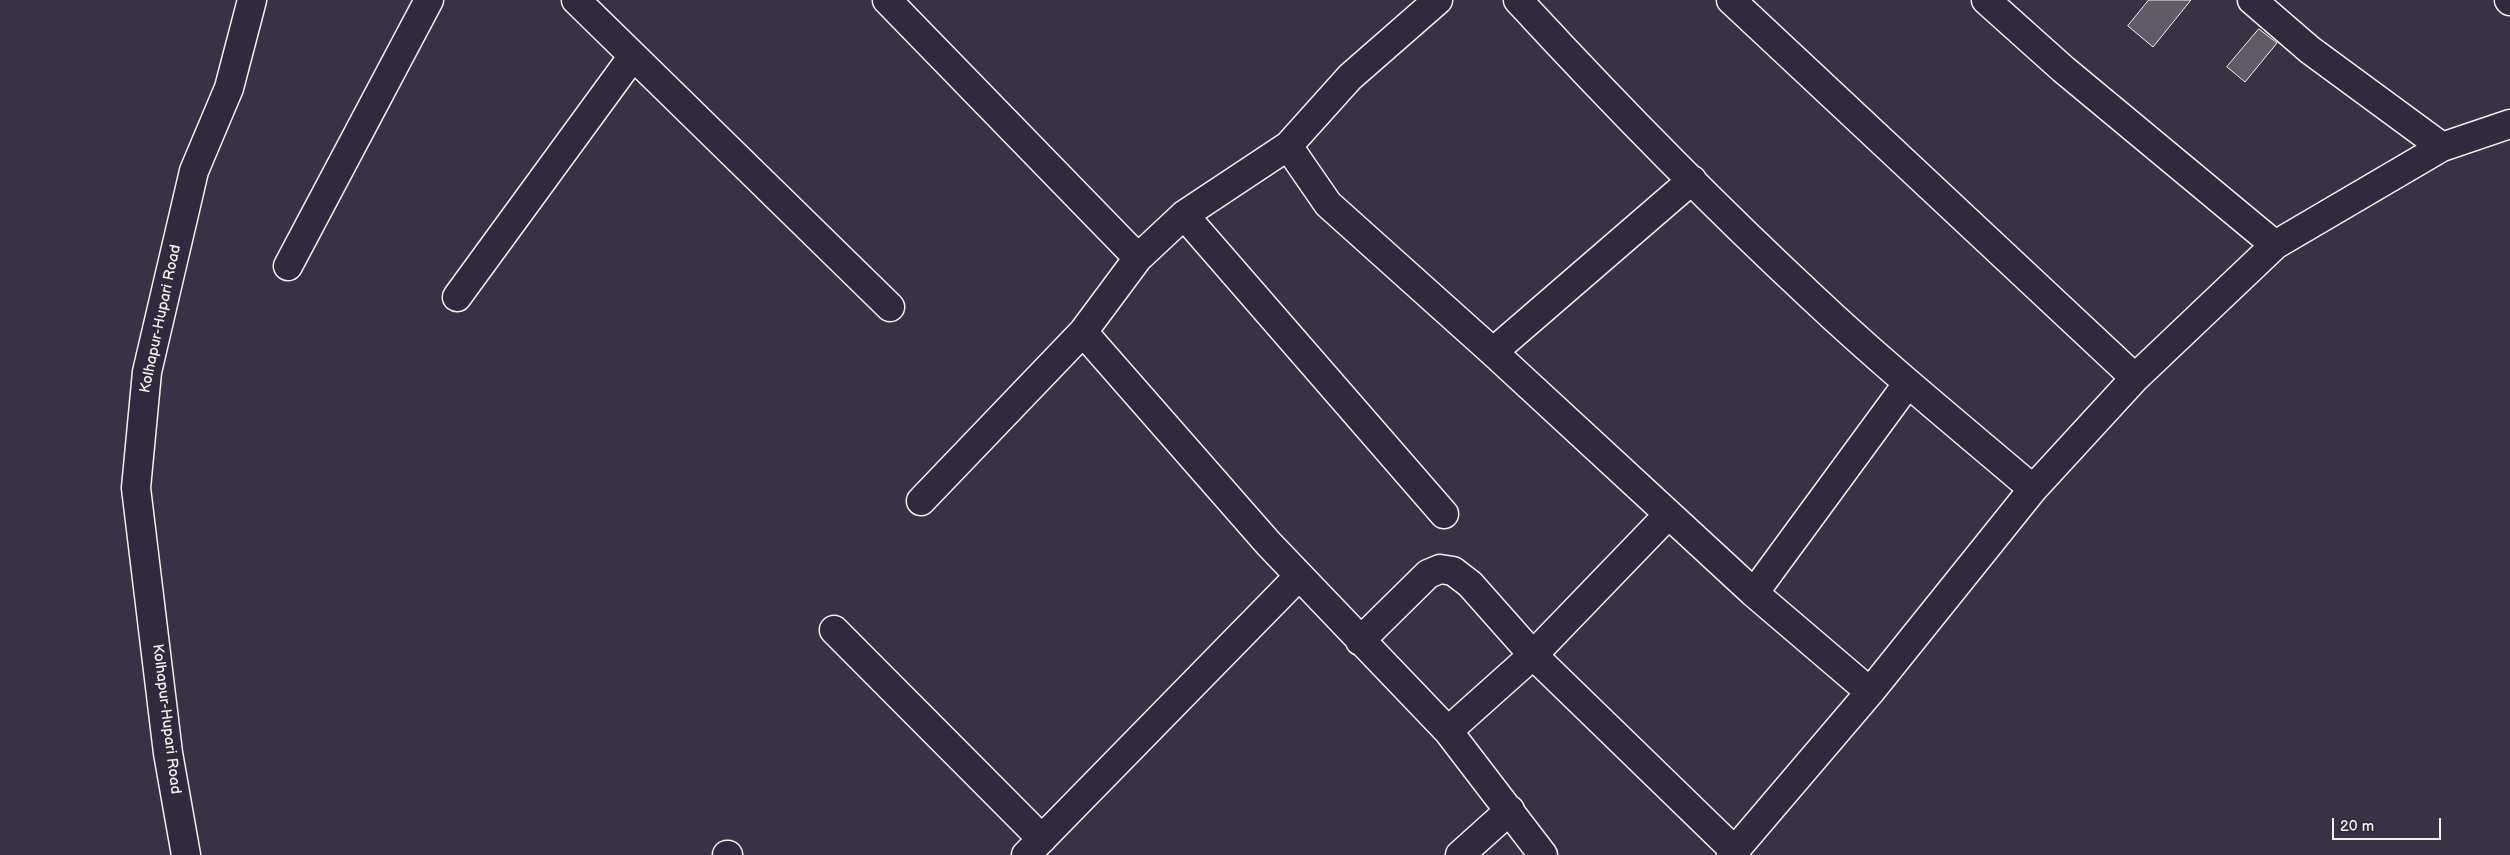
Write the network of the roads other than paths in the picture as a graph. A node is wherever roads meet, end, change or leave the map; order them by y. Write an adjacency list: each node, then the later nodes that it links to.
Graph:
1 (252, 0): 39 (street, Kolhapur-Hupari Road)
2 (430, 0): 18 (street)
3 (576, 0): 10 (street)
4 (886, 0): 17 (street)
5 (1438, 0): 12 (street)
6 (1518, 0): 14 (street)
7 (1731, 0): 23 (street)
8 (1986, 0): 16 (street)
9 (2252, 0): 13 (street)
10 (633, 56): 19 (street); 20 (street)
11 (2510, 124): 13 (street)
12 (1288, 146): 15 (street); 22 (street)
13 (2442, 147): 16 (street)
14 (1692, 180): 22 (street); 24 (street)
15 (1184, 215): 17 (street); 27 (street)
16 (2275, 246): 23 (street)
17 (1138, 258): 21 (street)
18 (288, 266)
19 (457, 297)
20 (890, 307)
21 (1083, 332): 26 (street); 29 (street)
22 (1494, 352): 28 (street)
23 (2135, 378): 25 (street)
24 (1908, 383): 25 (street); 30 (street)
25 (2033, 489): 34 (street)
26 (921, 501)
27 (1444, 514)
28 (1668, 515): 30 (street); 33 (street)
29 (1299, 576): 32 (street); 37 (street)
30 (1754, 593): 34 (street)
31 (834, 630): 37 (street)
32 (1360, 641): 33 (street); 35 (street)
33 (1533, 655): 35 (street); 38 (street)
34 (1870, 692): 38 (street)
35 (1448, 731): 36 (street)
36 (1510, 810): 40 (street); 41 (street)
37 (1034, 847)
38 (1733, 853)
39 (186, 855)
40 (1460, 855)
41 (1543, 855)

